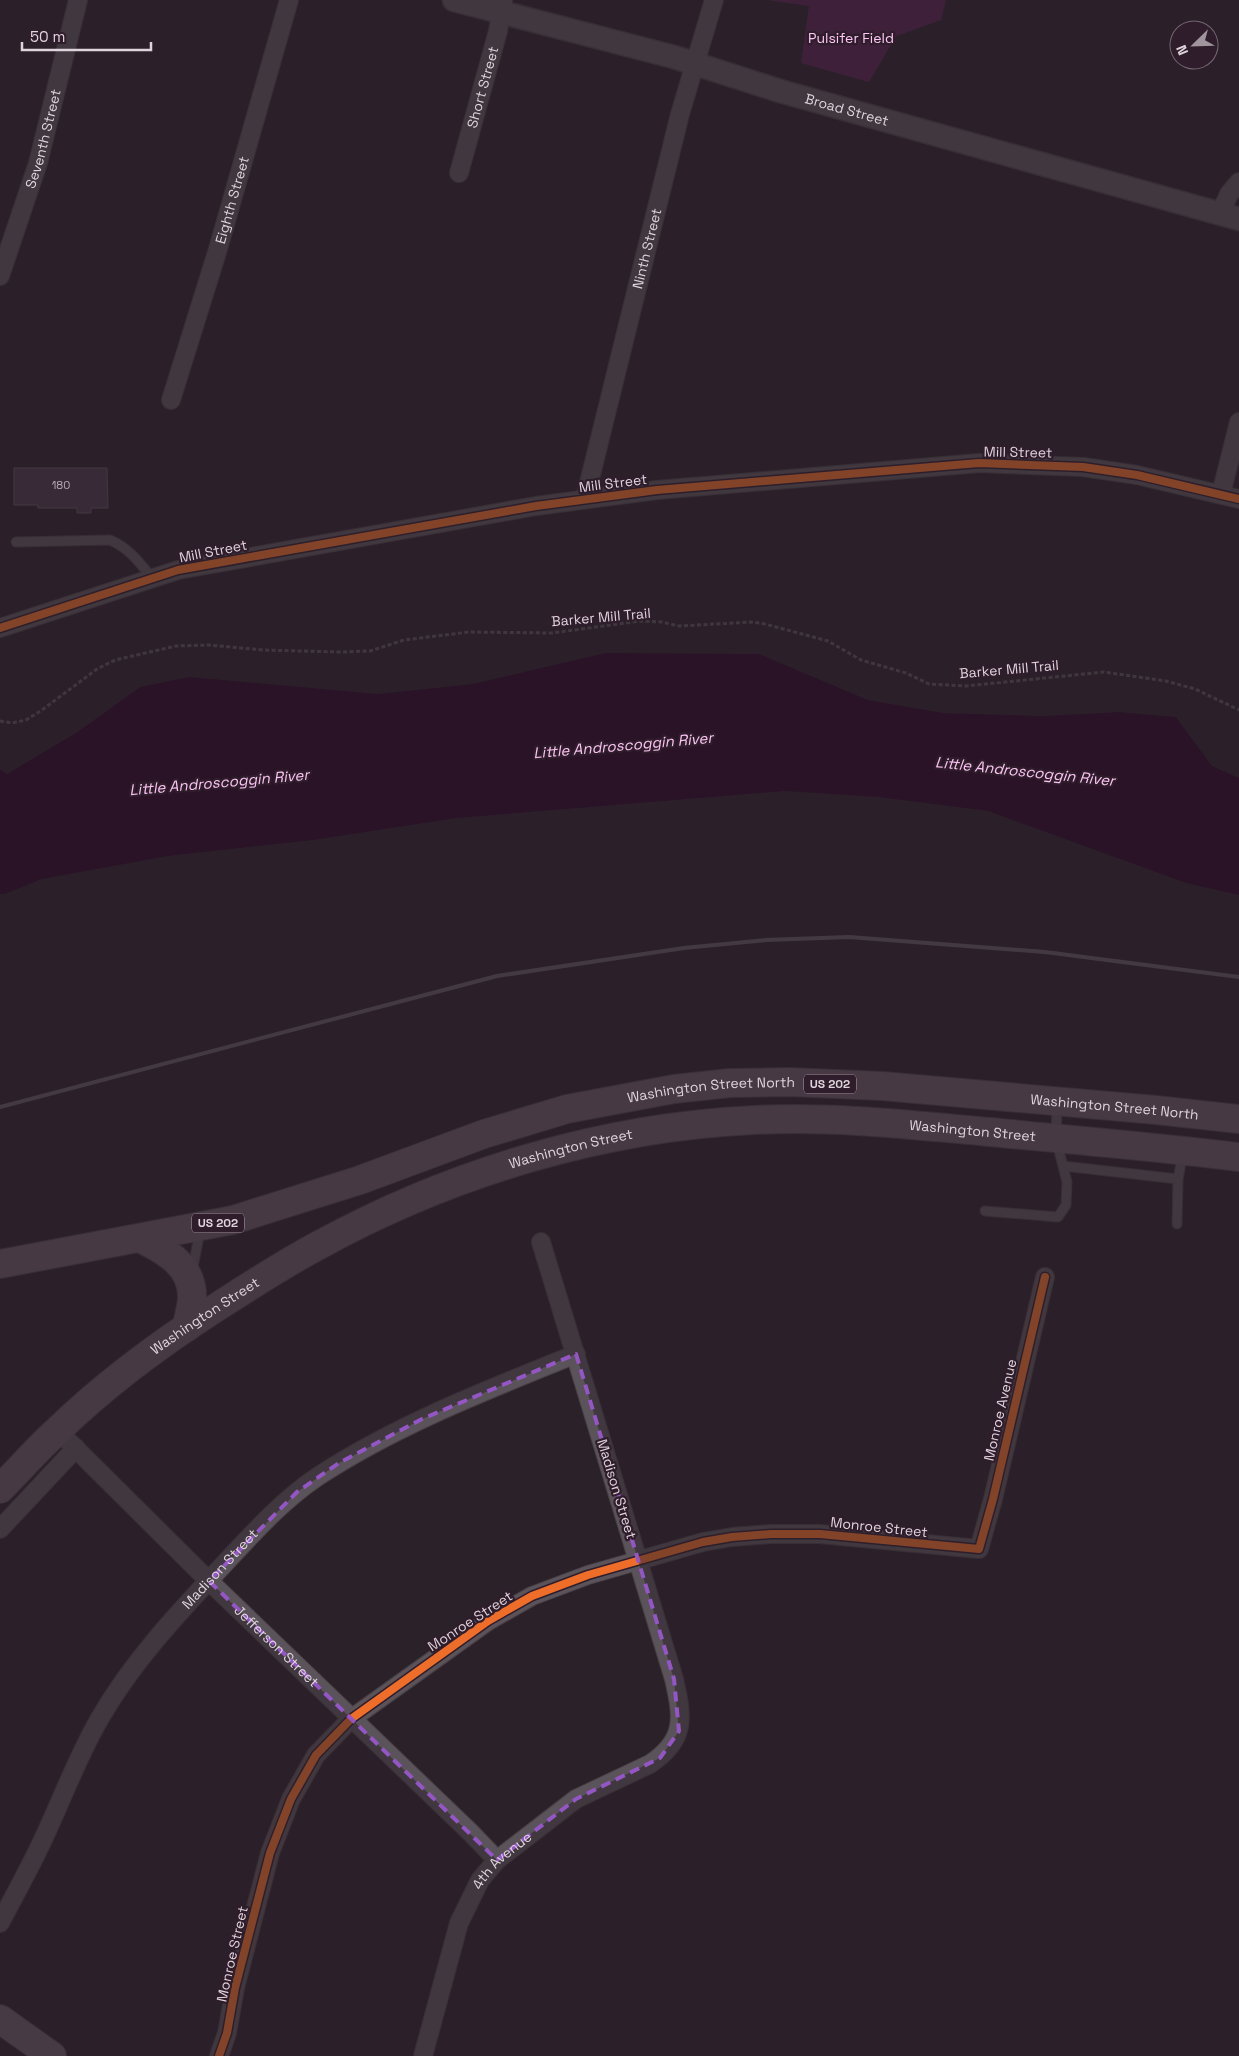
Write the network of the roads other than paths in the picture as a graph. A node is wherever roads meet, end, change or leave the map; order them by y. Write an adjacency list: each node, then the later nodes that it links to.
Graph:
1 (78, 0): 10 (street, Seventh Street)
2 (290, 0): 11 (street, Eighth Street)
3 (454, 0): 5 (street, Broad Street)
4 (714, 0): 6 (street, Ninth Street)
5 (502, 6): 6 (street, Broad Street); 7 (street, Short Street)
6 (694, 62): 9 (street, Broad Street); 14 (street, Ninth Street)
7 (459, 173)
8 (1239, 182): 9 (street)
9 (1230, 216)
10 (0, 276)
11 (171, 400)
12 (1239, 422): 13 (street)
13 (1221, 494): 14 (street, Mill Street); 15 (street, Mill Street)
14 (585, 498): 17 (street, Mill Street)
15 (1239, 499)
16 (16, 542): 17 (lane)
17 (152, 578): 18 (street, Mill Street)
18 (0, 628)
19 (1057, 1101): 20 (highway, Washington Street North / US 202); 21 (lane); 28 (highway, Washington Street North / US 202)
20 (1239, 1119)
21 (1056, 1138): 22 (highway, Washington Street); 24 (lane); 34 (highway, Washington Street)
22 (1184, 1151): 23 (highway, Washington Street); 25 (lane)
23 (1239, 1157)
24 (1063, 1166): 25 (lane); 26 (lane)
25 (1178, 1179): 27 (lane)
26 (985, 1211)
27 (1177, 1224)
28 (200, 1227): 29 (highway, US 202); 33 (lane)
29 (140, 1238): 31 (highway, US 202); 33 (highway)
30 (541, 1242): 35 (street, Madison Street)
31 (0, 1264)
32 (1044, 1276): 39 (street, Monroe Avenue)
33 (190, 1282): 34 (highway)
34 (187, 1327): 36 (highway, Washington Street)
35 (576, 1354): 40 (street, Madison Street); 41 (street, Madison Street)
36 (66, 1439): 37 (highway, Washington Street); 38 (street); 41 (street, Jefferson Street)
37 (0, 1489)
38 (0, 1529)
39 (979, 1549): 40 (street, Monroe Street)
40 (638, 1559): 42 (street, Monroe Street); 43 (street, Madison Street)
41 (209, 1580): 42 (street, Jefferson Street); 45 (street, Madison Street)
42 (351, 1719): 44 (street, Jefferson Street); 48 (street, Monroe Street)
43 (675, 1740): 44 (street, 4th Avenue)
44 (497, 1860): 49 (street, 4th Avenue)
45 (0, 1922)
46 (0, 2019): 47 (main road)
47 (52, 2056)
48 (219, 2056)
49 (423, 2056)

